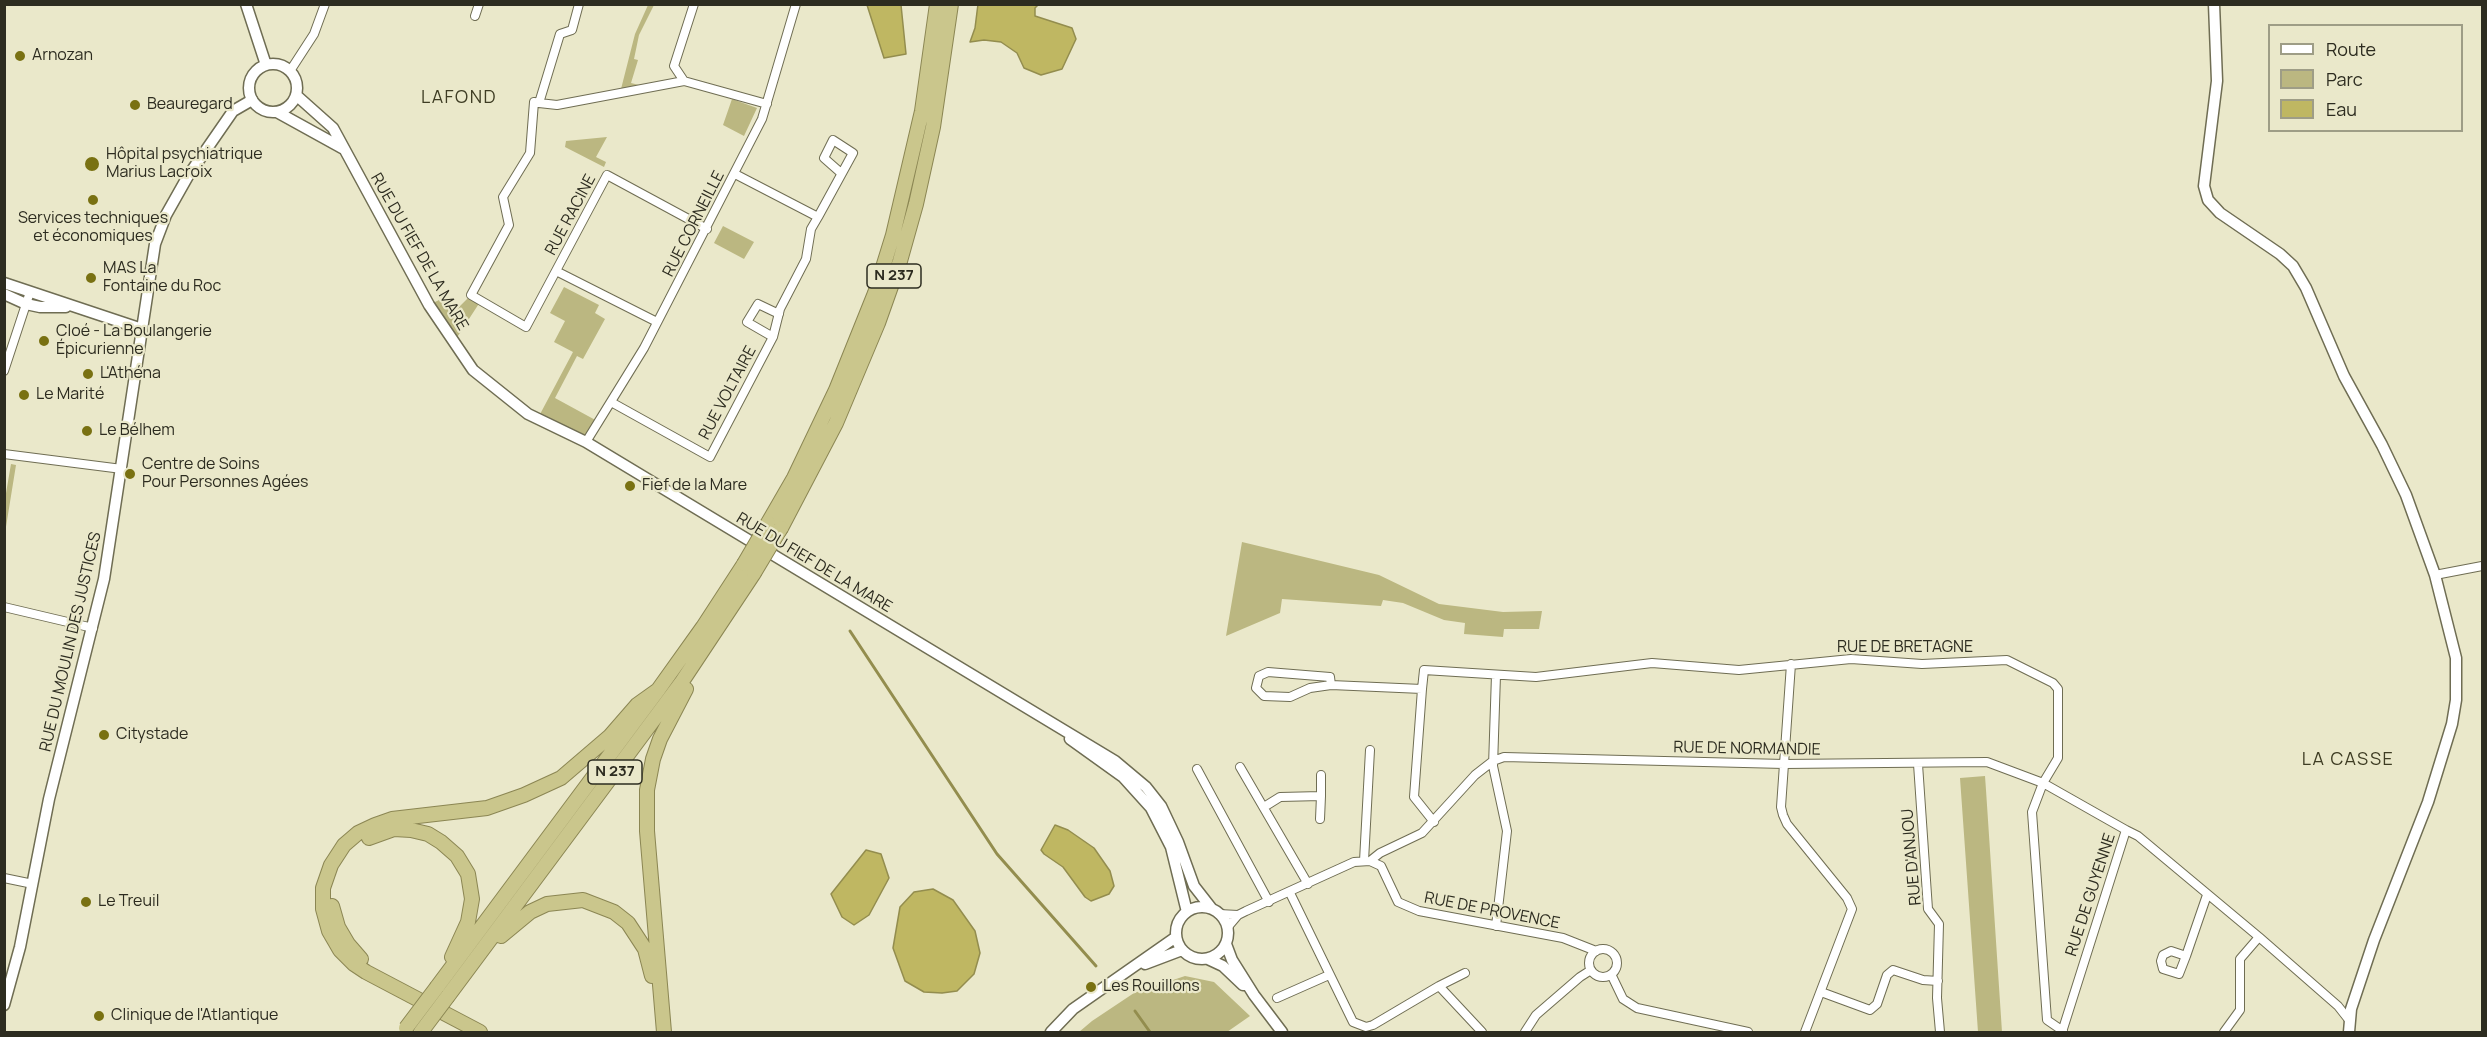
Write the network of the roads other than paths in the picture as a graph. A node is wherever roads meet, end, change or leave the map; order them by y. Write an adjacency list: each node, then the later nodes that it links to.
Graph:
1 (246, 4): 11 (main road)
2 (325, 4): 13 (street)
3 (480, 4): 10 (street)
4 (579, 4): 18 (street)
5 (694, 4): 12 (street)
6 (796, 4): 19 (street, RUE CORNEILLE)
7 (937, 4): 41 (highway, N 237)
8 (951, 4): 41 (highway, N 237)
9 (2214, 4): 44 (main road)
10 (475, 16)
11 (266, 65): 13 (main road); 17 (main road)
12 (674, 66): 14 (street); 15 (street)
13 (290, 71): 16 (main road)
14 (684, 81): 15 (street); 19 (street)
15 (669, 84): 18 (street)
16 (296, 96): 20 (main road); 21 (main road, RUE DU FIEF DE LA MARE)
17 (252, 100): 20 (main road); 34 (main road, RUE DU MOULIN DES JUSTICES)
18 (539, 103): 26 (street, RUE RACINE)
19 (767, 104): 23 (street, RUE CORNEILLE)
20 (277, 112): 21 (main road)
21 (344, 149): 38 (main road, RUE DU FIEF DE LA MARE)
22 (842, 173): 24 (street, RUE VOLTAIRE)
23 (735, 174): 24 (street); 25 (street, RUE CORNEILLE)
24 (818, 217): 32 (street, RUE VOLTAIRE)
25 (707, 229): 26 (street, RUE RACINE); 33 (street, RUE CORNEILLE)
26 (556, 271): 33 (street, RUE RACINE)
27 (4, 283): 28 (main road)
28 (30, 292): 30 (street); 31 (main road)
29 (4, 294): 30 (main road)
30 (26, 304): 31 (main road); 36 (street)
31 (72, 307): 34 (main road)
32 (779, 314): 35 (street, RUE VOLTAIRE); 35 (street, RUE VOLTAIRE)
33 (657, 322): 37 (street, RUE CORNEILLE)
34 (142, 329): 40 (main road, RUE DU MOULIN DES JUSTICES)
35 (773, 337): 37 (street, RUE VOLTAIRE)
36 (4, 371)
37 (611, 402): 38 (street, RUE CORNEILLE)
38 (586, 442): 53 (main road, RUE DU FIEF DE LA MARE)
39 (4, 454): 40 (street)
40 (122, 469): 46 (main road, RUE DU MOULIN DES JUSTICES)
41 (774, 526): 43 (highway, N 237, bridge)
42 (2482, 566): 44 (street)
43 (749, 569): 47 (highway, N 237); 52 (highway, N 237)
44 (2436, 575): 102 (main road)
45 (4, 608): 46 (street)
46 (93, 628): 71 (main road, RUE DU MOULIN DES JUSTICES)
47 (719, 629): 88 (highway, N 237); 108 (highway)
48 (1791, 664): 49 (street, RUE DE BRETAGNE); 56 (street); 61 (street, RUE DE BRETAGNE)
49 (1496, 675): 51 (street, RUE DE BRETAGNE); 55 (street)
50 (1330, 685): 50 (street); 51 (street)
51 (1422, 689): 65 (street)
52 (658, 690): 94 (highway); 97 (highway, N 237)
53 (1054, 726): 76 (main road, RUE DU FIEF DE LA MARE); 77 (main road, RUE DU FIEF DE LA MARE)
54 (1370, 750): 68 (street)
55 (1492, 761): 56 (street, RUE DE NORMANDIE); 65 (street); 79 (street)
56 (1784, 764): 57 (street, RUE DE NORMANDIE); 98 (street)
57 (1918, 764): 61 (street, RUE DE NORMANDIE); 95 (street, RUE D'ANJOU)
58 (1240, 767): 63 (street)
59 (1197, 769): 75 (street)
60 (1321, 775): 62 (street)
61 (2043, 783): 66 (street, RUE DE NORMANDIE); 116 (street, RUE DE BRETAGNE)
62 (1321, 796): 63 (street); 64 (street)
63 (1263, 807): 72 (street)
64 (1320, 819)
65 (1434, 822): 67 (street)
66 (2126, 830): 74 (street, RUE DE GUYENNE); 116 (street, RUE DE GUYENNE)
67 (1386, 850): 68 (street); 69 (street)
68 (1367, 861): 69 (street); 72 (street)
69 (1381, 866): 79 (street, RUE DE PROVENCE)
70 (4, 878): 71 (street)
71 (33, 884): 101 (main road, RUE DU MOULIN DES JUSTICES)
72 (1308, 884): 73 (street)
73 (1290, 893): 75 (street); 93 (street)
74 (2207, 895): 82 (street, RUE DE GUYENNE); 86 (street)
75 (1269, 902): 78 (street)
76 (1215, 911): 77 (main road); 78 (street); 80 (main road)
77 (1187, 912): 81 (main road)
78 (1238, 915): 80 (street)
79 (1496, 926): 85 (street, RUE DE PROVENCE)
80 (1227, 928): 83 (main road)
81 (1176, 937): 84 (main road); 89 (main road)
82 (2259, 937): 102 (street, RUE DE GUYENNE); 117 (street)
83 (1226, 944): 87 (main road); 99 (main road)
84 (1182, 950): 87 (main road); 89 (main road)
85 (1596, 951): 90 (street); 92 (street)
86 (2186, 956)
87 (1208, 959): 99 (main road)
88 (470, 967): 97 (highway, N 237); 107 (highway)
89 (1134, 968): 109 (main road)
90 (1591, 970): 92 (street); 112 (street)
91 (1465, 973): 96 (street)
92 (1611, 974): 113 (street)
93 (1329, 975): 100 (street); 103 (street)
94 (385, 980): 97 (highway); 106 (highway)
95 (1938, 981): 98 (street); 115 (street, RUE D'ANJOU)
96 (1439, 986): 103 (street); 111 (street)
97 (443, 992): 104 (highway, N 237, bridge); 105 (highway, N 237, bridge)
98 (1821, 992): 114 (street)
99 (1254, 995): 110 (main road)
100 (1277, 998)
101 (4, 1005)
102 (2350, 1014): 118 (main road)
103 (1358, 1029)
104 (405, 1030)
105 (421, 1032)
106 (480, 1032)
107 (657, 1032)
108 (664, 1032)
109 (1051, 1032)
110 (1282, 1032)
111 (1482, 1032)
112 (1525, 1032)
113 (1748, 1032)
114 (1805, 1032)
115 (1940, 1032)
116 (2062, 1032)
117 (2224, 1032)
118 (2349, 1032)

